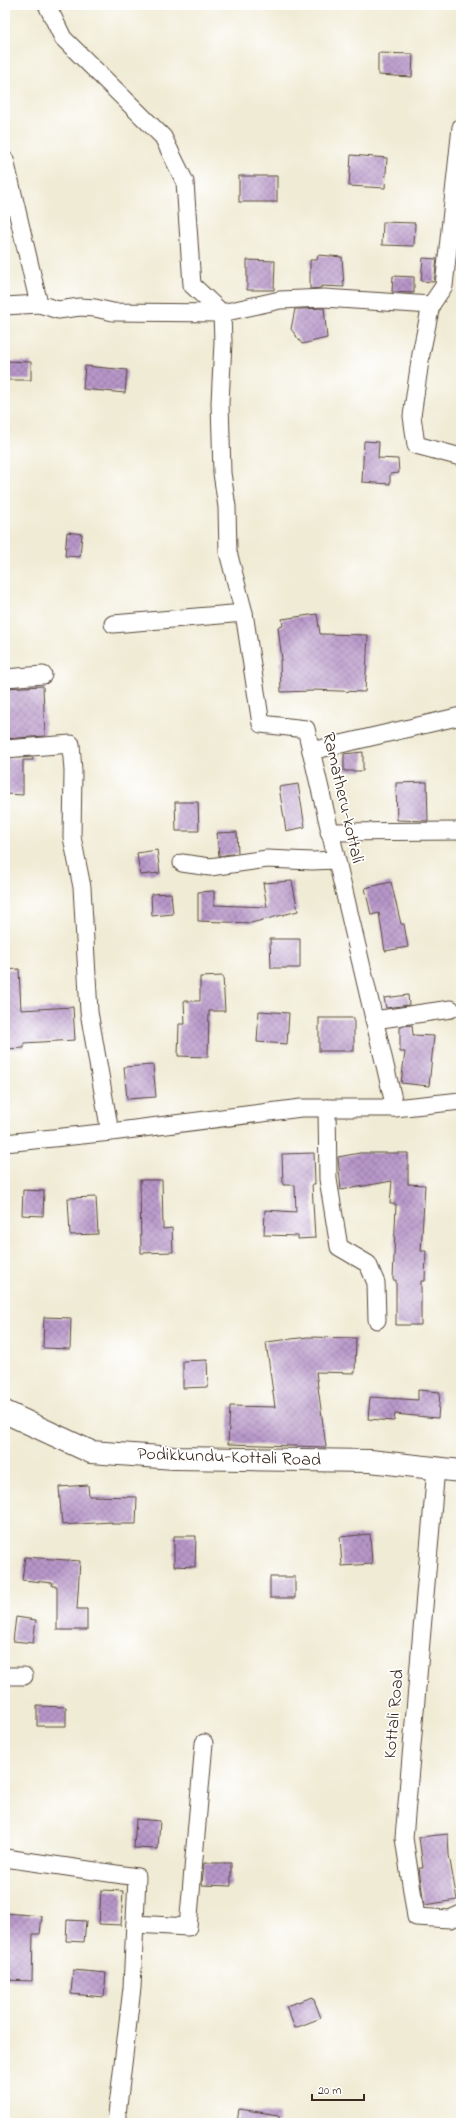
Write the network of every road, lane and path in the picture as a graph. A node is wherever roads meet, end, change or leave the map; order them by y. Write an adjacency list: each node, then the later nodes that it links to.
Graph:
1 (47, 5): 7 (street)
2 (461, 127): 5 (street)
3 (5, 160): 4 (street)
4 (39, 304): 6 (street); 7 (street)
5 (431, 305): 7 (street); 8 (street)
6 (5, 306)
7 (222, 313): 9 (street)
8 (461, 457)
9 (244, 614): 10 (street); 15 (street, Ramatheru-kottali)
10 (113, 624)
11 (43, 675): 12 (street)
12 (5, 678)
13 (461, 716): 15 (street)
14 (5, 749): 25 (street)
15 (311, 751): 17 (street, Ramatheru-kottali)
16 (461, 831): 17 (street)
17 (329, 832): 18 (street, Ramatheru-kottali)
18 (336, 860): 19 (street); 21 (street, Ramatheru-kottali)
19 (182, 863)
20 (451, 1009): 21 (street)
21 (374, 1020): 24 (street, Ramatheru-kottali)
22 (461, 1101): 24 (street)
23 (327, 1108): 24 (street); 25 (street); 27 (street)
24 (395, 1108)
25 (110, 1132): 26 (street)
26 (5, 1143)
27 (377, 1320)
28 (5, 1412): 29 (main road, Podikkundu-Kottali Road)
29 (436, 1468): 30 (main road, Podikkundu-Kottali Road); 35 (street, Kottali Road)
30 (461, 1471)
31 (5, 1676): 32 (street)
32 (24, 1676)
33 (204, 1743): 36 (street)
34 (5, 1858): 36 (street)
35 (461, 1914)
36 (134, 1924): 37 (street)
37 (116, 2123)

